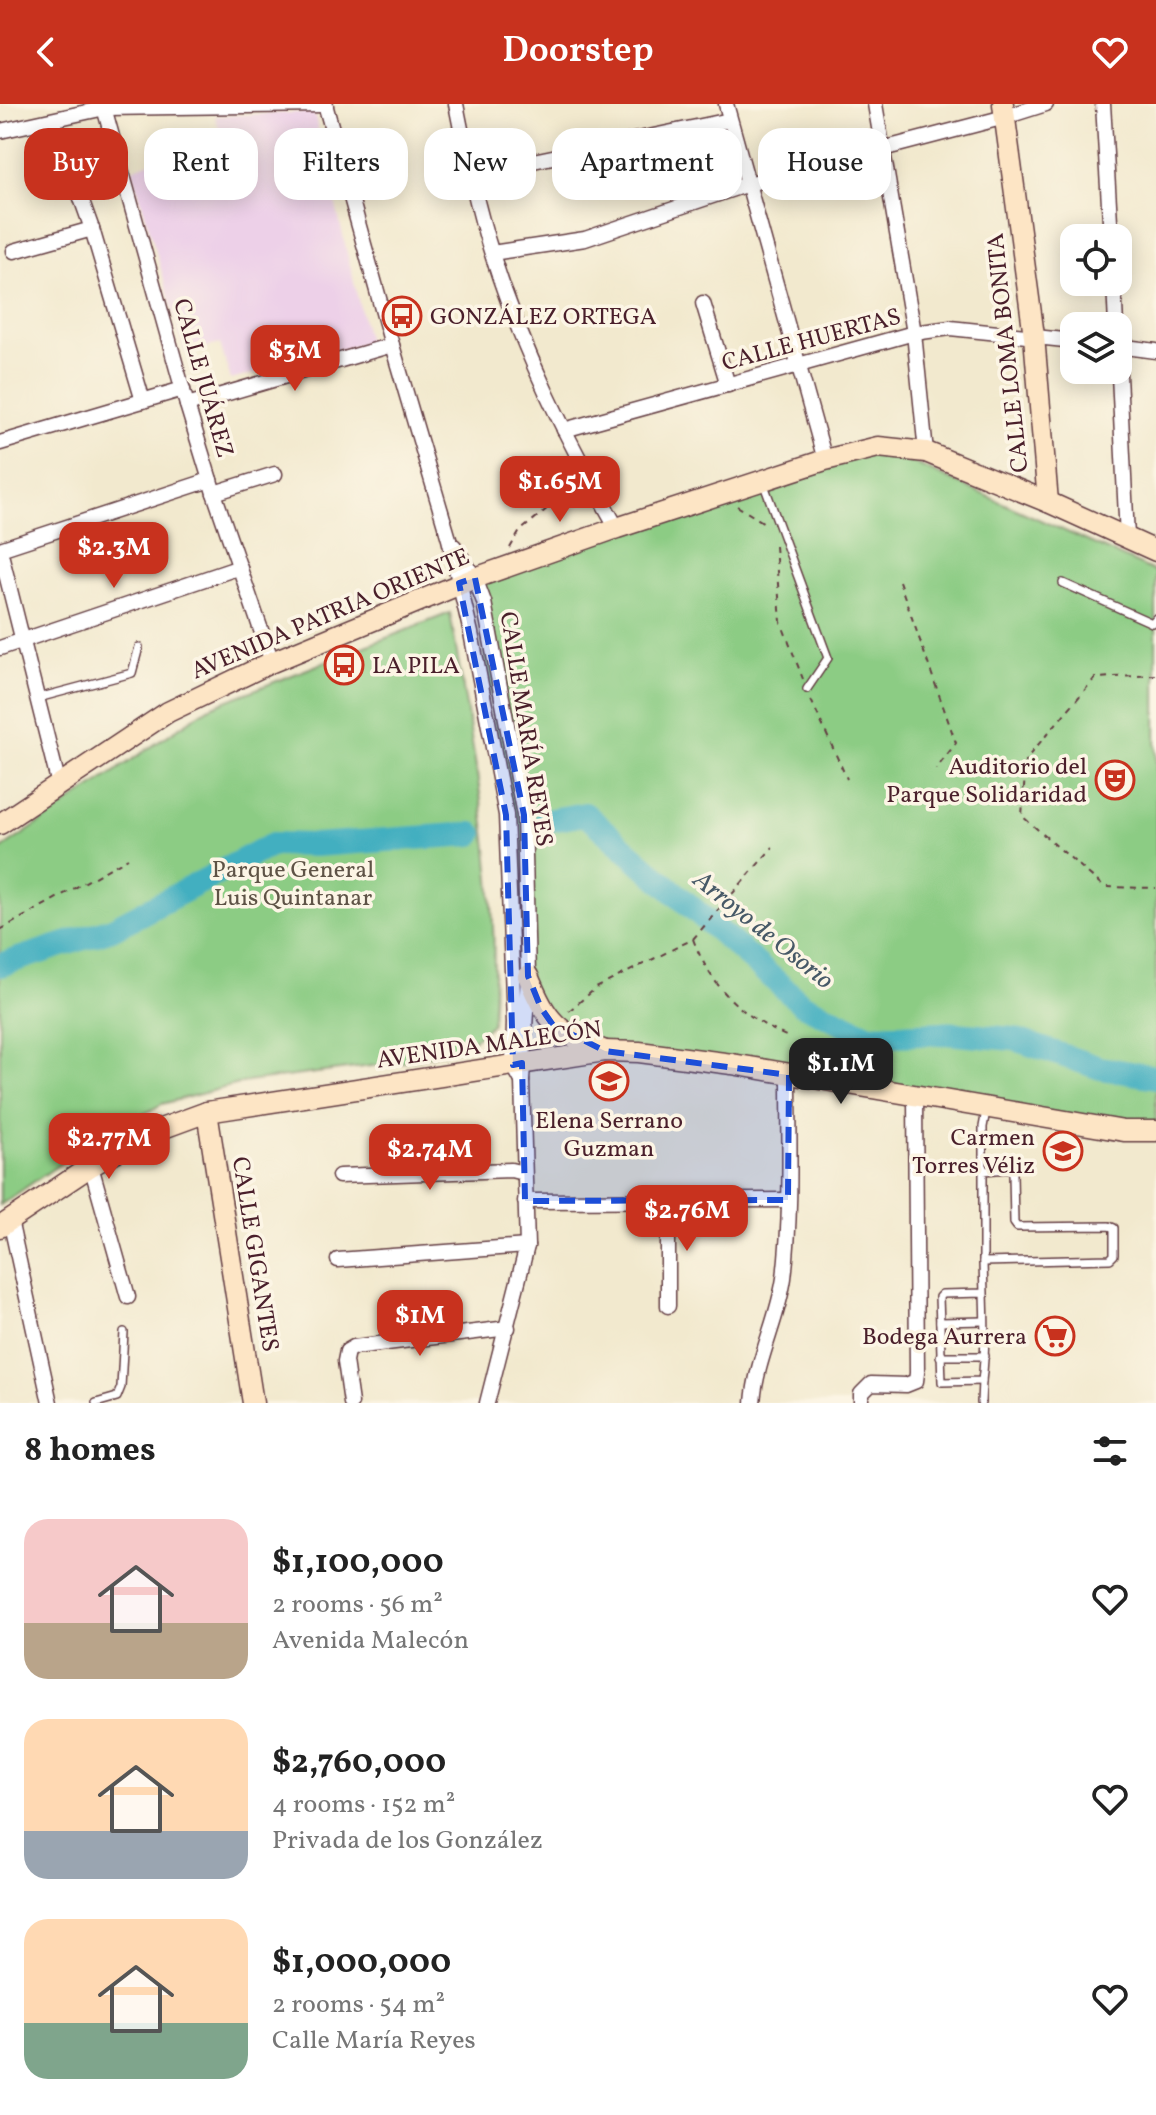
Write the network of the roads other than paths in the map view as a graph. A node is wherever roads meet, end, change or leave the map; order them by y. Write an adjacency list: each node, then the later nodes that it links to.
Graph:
1 (326, 104): 7 (street); 28 (street)
2 (456, 104): 11 (street)
3 (726, 104): 10 (street)
4 (875, 104): 12 (street)
5 (1046, 104): 8 (street)
6 (1103, 104): 20 (street)
7 (104, 106): 9 (street); 34 (street, CALLE JUÁREZ)
8 (1004, 111): 14 (street); 26 (street, CALLE LOMA BONITA)
9 (53, 120): 13 (street); 21 (street)
10 (730, 120): 15 (street); 17 (street)
11 (461, 128)
12 (879, 128)
13 (0, 131)
14 (891, 146)
15 (536, 160)
16 (758, 181): 17 (street)
17 (748, 184): 23 (street); 31 (street)
18 (891, 196): 25 (street)
19 (478, 200): 23 (street)
20 (1110, 224)
21 (92, 229): 22 (street); 35 (street)
22 (14, 251)
23 (492, 253): 37 (street)
24 (703, 303): 33 (street)
25 (914, 333): 26 (street, CALLE HUERTAS); 31 (street, CALLE HUERTAS); 39 (street)
26 (1034, 336): 27 (street, CALLE HUERTAS); 44 (street, CALLE LOMA BONITA)
27 (1060, 339)
28 (392, 345): 36 (street); 50 (street)
29 (1132, 348): 30 (street)
30 (1156, 351)
31 (797, 364): 33 (street, CALLE HUERTAS); 40 (street)
32 (1119, 384): 46 (street)
33 (728, 385): 37 (street, CALLE HUERTAS)
34 (183, 389): 35 (street); 36 (street, CALLE JUÁREZ)
35 (143, 401): 38 (street)
36 (187, 405): 43 (street, CALLE JUÁREZ)
37 (564, 430): 45 (street)
38 (0, 443)
39 (926, 452): 40 (street, AVENIDA PATRIA ORIENTE); 44 (street, AVENIDA PATRIA ORIENTE)
40 (825, 460): 42 (street, AVENIDA PATRIA ORIENTE)
41 (275, 474): 43 (street)
42 (763, 482): 45 (street, AVENIDA PATRIA ORIENTE); 57 (lane)
43 (212, 486): 48 (street); 49 (street, CALLE JUÁREZ)
44 (1048, 502): 46 (street, AVENIDA PATRIA ORIENTE)
45 (617, 528): 50 (street, AVENIDA PATRIA ORIENTE)
46 (1127, 537): 47 (street, AVENIDA PATRIA ORIENTE)
47 (1156, 551)
48 (1, 557): 53 (street)
49 (240, 567): 53 (street); 56 (street, CALLE JUÁREZ)
50 (467, 580): 56 (street, AVENIDA PATRIA ORIENTE); 61 (street, CALLE MARÍA REYES); 63 (street, CALLE MARÍA REYES)
51 (1063, 583): 52 (lane)
52 (1156, 618)
53 (24, 640): 55 (street); 58 (street)
54 (139, 647): 58 (lane)
55 (0, 648)
56 (272, 662): 59 (street, AVENIDA PATRIA ORIENTE)
57 (807, 689)
58 (38, 698): 59 (street)
59 (59, 785): 60 (street, AVENIDA PATRIA ORIENTE)
60 (0, 824)
61 (528, 976): 62 (street); 63 (street, CALLE MARÍA REYES)
62 (605, 1051): 63 (street, AVENIDA MALECÓN); 64 (street, AVENIDA MALECÓN)
63 (519, 1069): 67 (street, AVENIDA MALECÓN); 71 (street, CALLE MARÍA REYES)
64 (789, 1075): 65 (street, AVENIDA MALECÓN); 74 (street)
65 (915, 1096): 66 (street, AVENIDA MALECÓN); 96 (street)
66 (987, 1109): 68 (street, AVENIDA MALECÓN); 70 (lane)
67 (207, 1112): 69 (street, AVENIDA MALECÓN); 92 (street, CALLE GIGANTES)
68 (1156, 1131)
69 (91, 1166): 76 (street, AVENIDA MALECÓN); 81 (street)
70 (983, 1171): 79 (lane); 79 (lane)
71 (523, 1173): 72 (street); 75 (street, CALLE MARÍA REYES)
72 (339, 1176)
73 (668, 1200): 74 (street); 75 (street); 82 (street)
74 (788, 1200): 95 (street)
75 (525, 1201): 77 (street, CALLE MARÍA REYES)
76 (5, 1224): 90 (street)
77 (527, 1246): 78 (street); 85 (street, CALLE MARÍA REYES)
78 (338, 1260)
79 (983, 1262): 80 (lane)
80 (984, 1293): 83 (lane); 84 (lane)
81 (128, 1297)
82 (668, 1306)
83 (984, 1321): 84 (lane); 88 (lane)
84 (940, 1322): 87 (lane)
85 (508, 1328): 93 (street); 94 (street, CALLE MARÍA REYES)
86 (124, 1332): 91 (lane)
87 (940, 1356): 88 (lane); 89 (lane)
88 (985, 1356): 89 (lane)
89 (982, 1381): 97 (lane)
90 (50, 1403)
91 (96, 1403)
92 (253, 1403)
93 (351, 1403)
94 (487, 1403)
95 (753, 1403)
96 (861, 1403)
97 (981, 1403)

